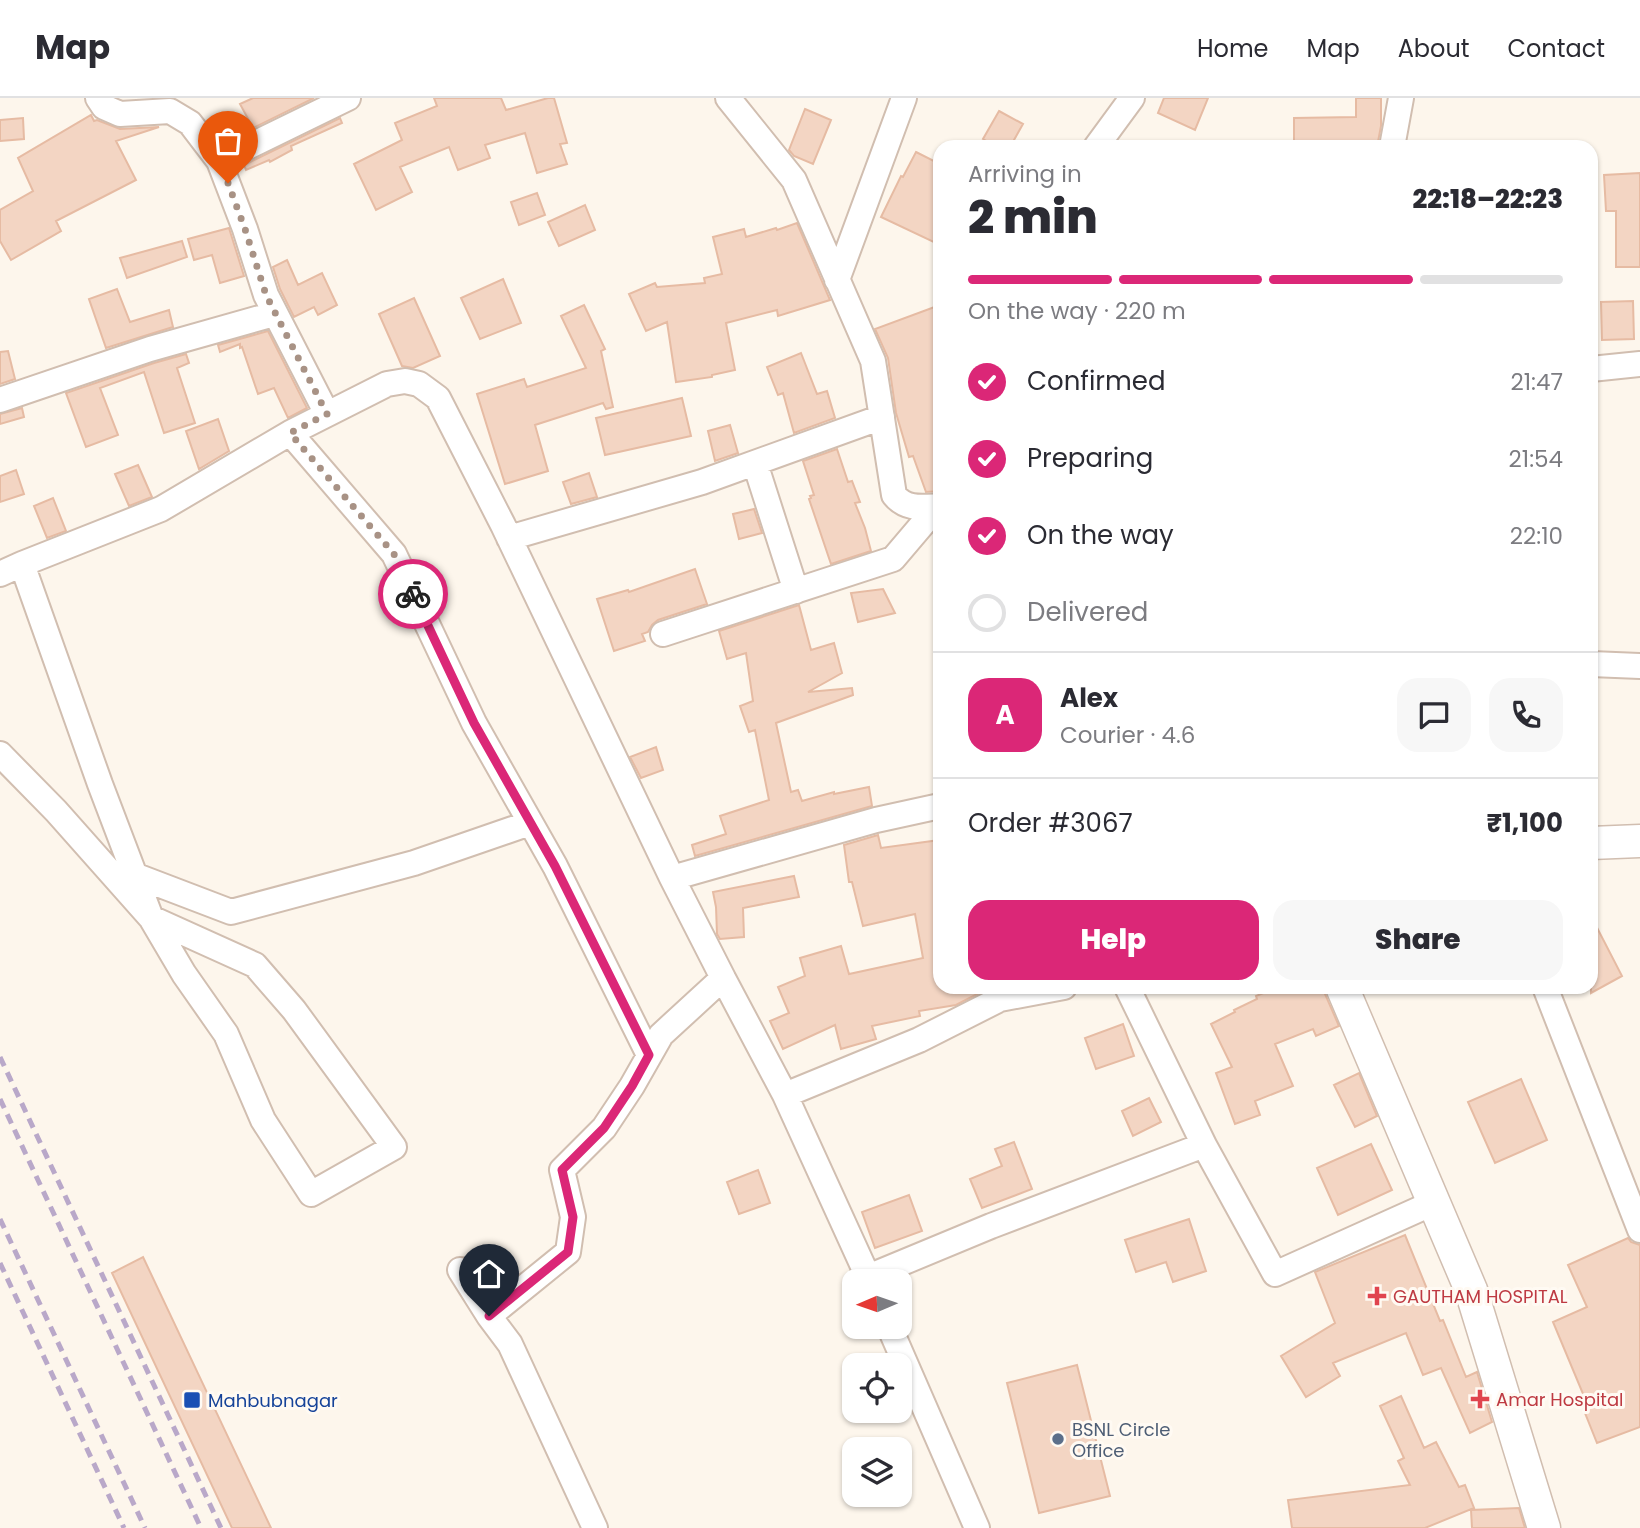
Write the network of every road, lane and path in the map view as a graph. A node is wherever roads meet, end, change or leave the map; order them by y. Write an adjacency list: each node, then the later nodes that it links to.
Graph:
1 (98, 98): 9 (street)
2 (348, 98): 9 (street)
3 (729, 98): 10 (street)
4 (904, 98): 10 (street)
5 (1132, 98): 7 (street)
6 (1401, 98): 8 (street)
7 (1101, 140)
8 (1393, 140)
9 (219, 161): 11 (street)
10 (838, 280): 16 (street)
11 (274, 314): 14 (street); 15 (street)
12 (1640, 364): 13 (street)
13 (1598, 368)
14 (0, 400)
15 (327, 414): 17 (street); 21 (street)
16 (882, 417): 18 (street); 19 (street)
17 (290, 433): 22 (street); 30 (street)
18 (755, 463): 21 (street); 24 (street)
19 (933, 506)
20 (933, 513): 24 (street)
21 (509, 538): 34 (street)
22 (22, 564): 23 (street); 33 (street)
23 (0, 574)
24 (796, 591): 25 (street)
25 (663, 634)
26 (1598, 664): 27 (street)
27 (1640, 666)
28 (0, 754): 35 (street)
29 (933, 808): 34 (street)
30 (530, 822): 33 (street); 41 (street)
31 (1640, 841): 32 (street)
32 (1598, 843)
33 (134, 875): 35 (street)
34 (672, 878): 36 (street)
35 (151, 918): 35 (street)
36 (723, 978): 41 (street); 42 (street)
37 (999, 994): 42 (street)
38 (1130, 994): 43 (street)
39 (1345, 994): 44 (street)
40 (1548, 994): 45 (street)
41 (649, 1055): 49 (street)
42 (785, 1095): 46 (street)
43 (1204, 1145): 44 (street); 47 (street)
44 (1433, 1203): 53 (street)
45 (1640, 1230)
46 (864, 1269)
47 (892, 1269)
48 (460, 1270): 49 (street)
49 (489, 1316): 51 (street)
50 (896, 1339): 52 (street)
51 (595, 1528)
52 (977, 1528)
53 (1544, 1528)

